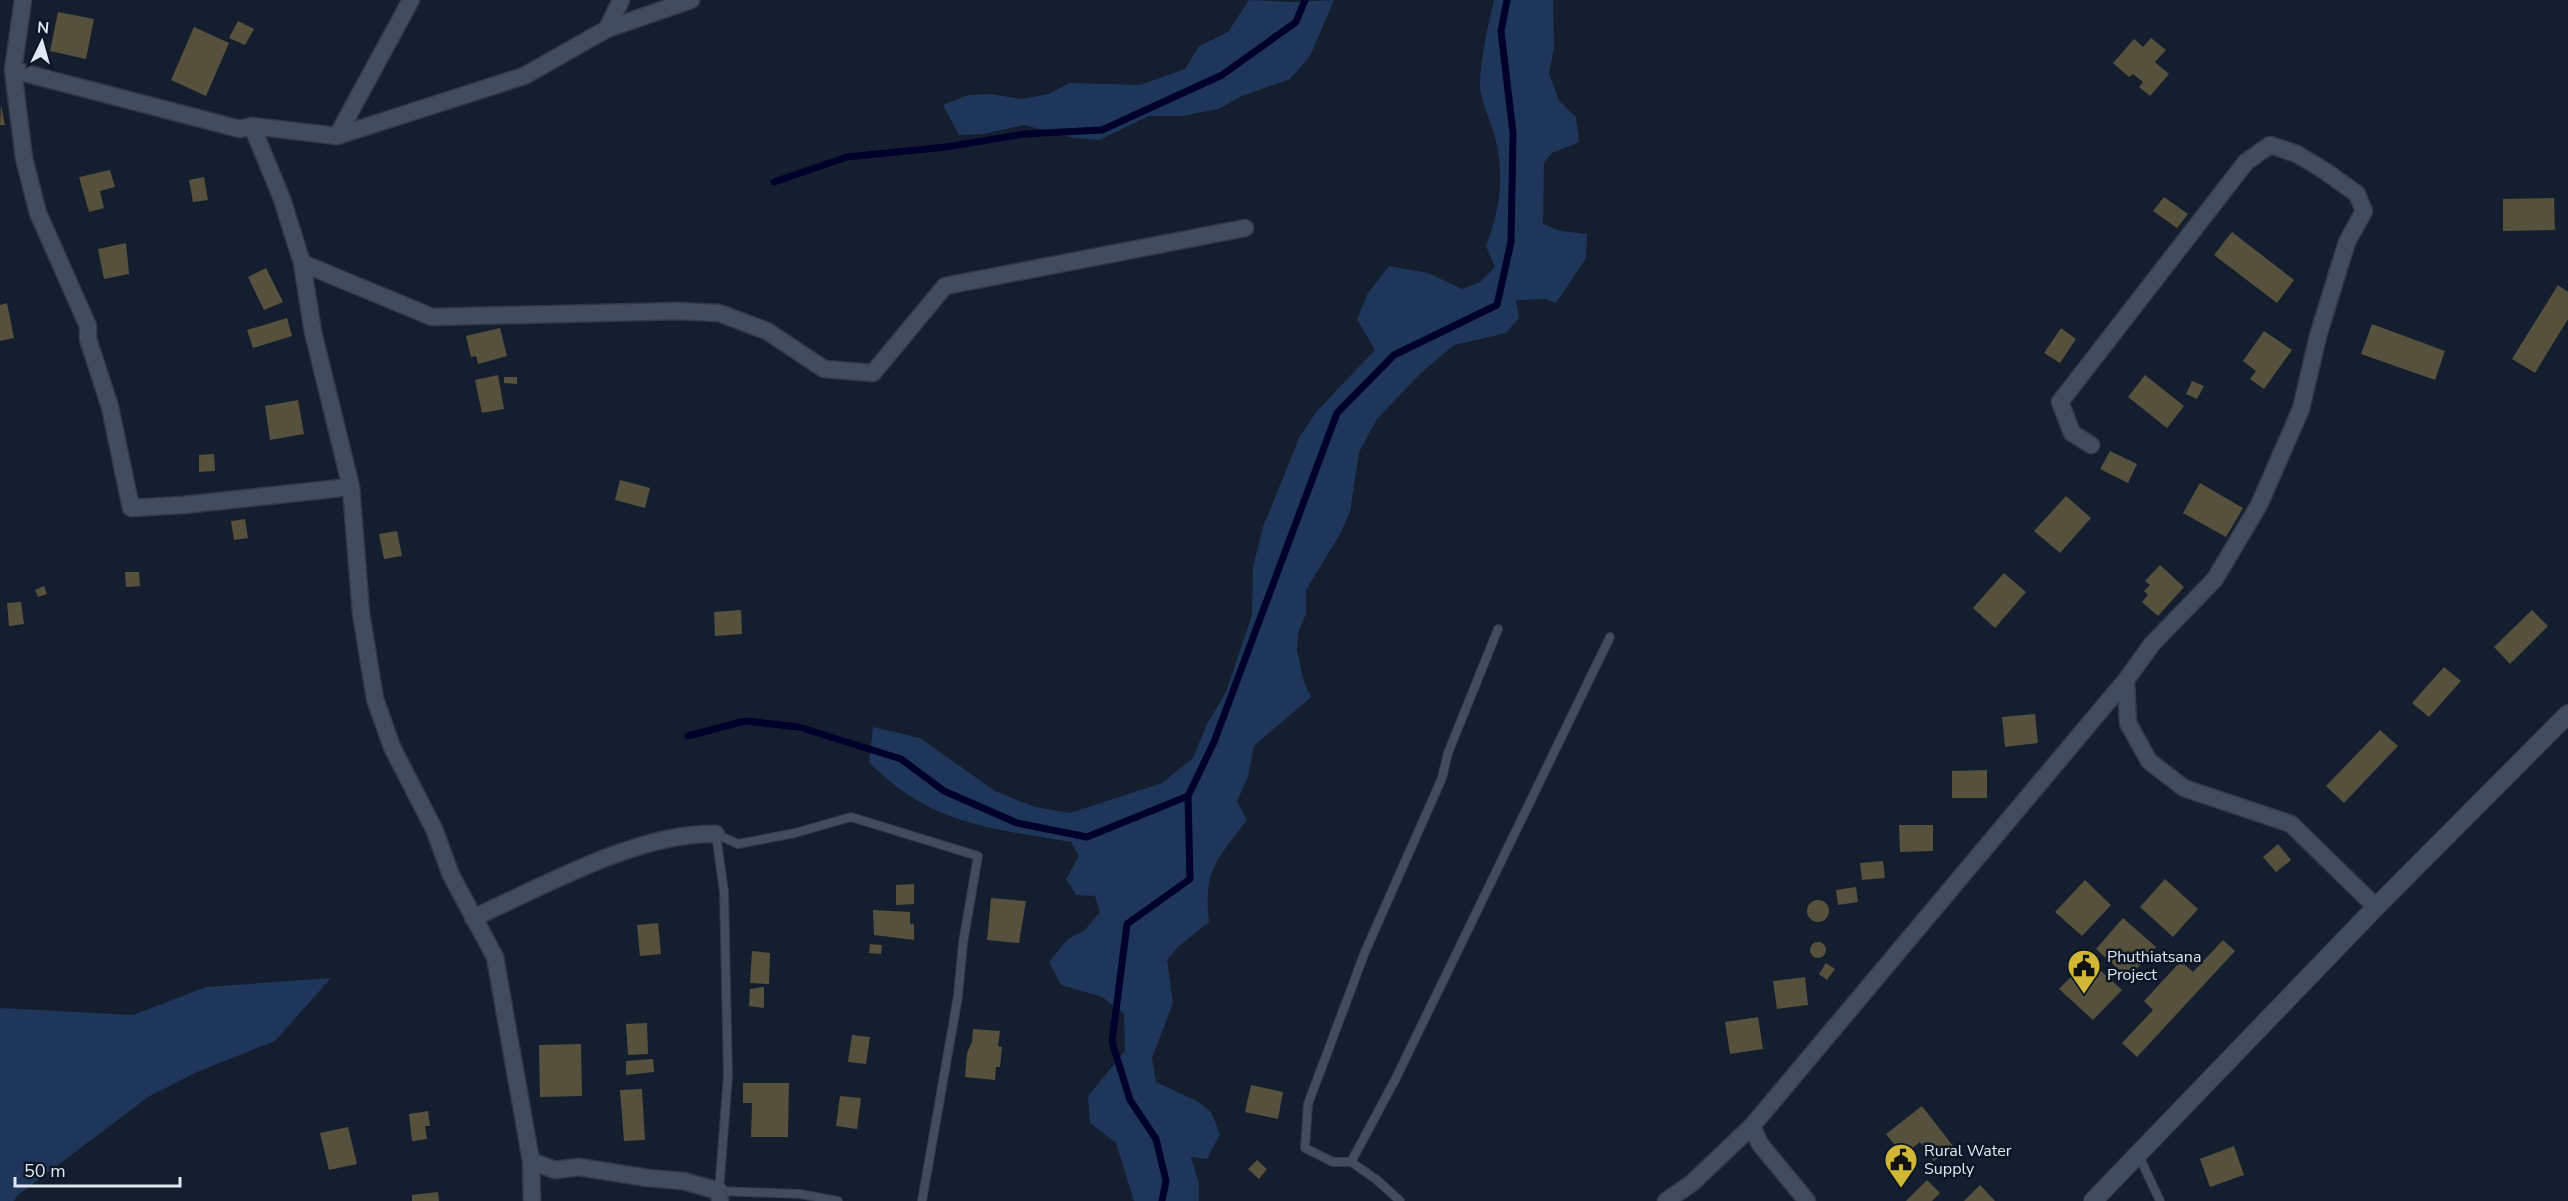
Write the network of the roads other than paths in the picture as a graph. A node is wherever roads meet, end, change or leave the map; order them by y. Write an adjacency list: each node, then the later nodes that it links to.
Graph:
1 (22, 0): 6 (street)
2 (411, 0): 8 (street)
3 (621, 0): 5 (street)
4 (691, 0): 5 (street)
5 (607, 29): 8 (street)
6 (13, 70): 7 (street); 12 (street)
7 (252, 126): 8 (street); 10 (street)
8 (337, 136)
9 (1245, 228): 10 (street)
10 (303, 263): 12 (street)
11 (2091, 445): 15 (street)
12 (351, 487): 19 (street)
13 (1498, 629): 23 (lane)
14 (1610, 637): 23 (lane)
15 (2126, 680): 18 (street); 20 (street)
16 (2568, 714): 18 (main road)
17 (716, 834): 19 (street); 24 (lane); 27 (lane)
18 (2376, 907): 21 (main road)
19 (472, 918): 22 (street)
20 (1752, 1126): 29 (street); 30 (street)
21 (2138, 1154): 31 (main road); 32 (lane)
22 (531, 1161): 24 (street); 25 (street)
23 (1351, 1162): 28 (lane)
24 (719, 1196): 26 (lane)
25 (532, 1201)
26 (838, 1201)
27 (922, 1201)
28 (1400, 1201)
29 (1666, 1201)
30 (1808, 1201)
31 (2093, 1201)
32 (2160, 1201)

